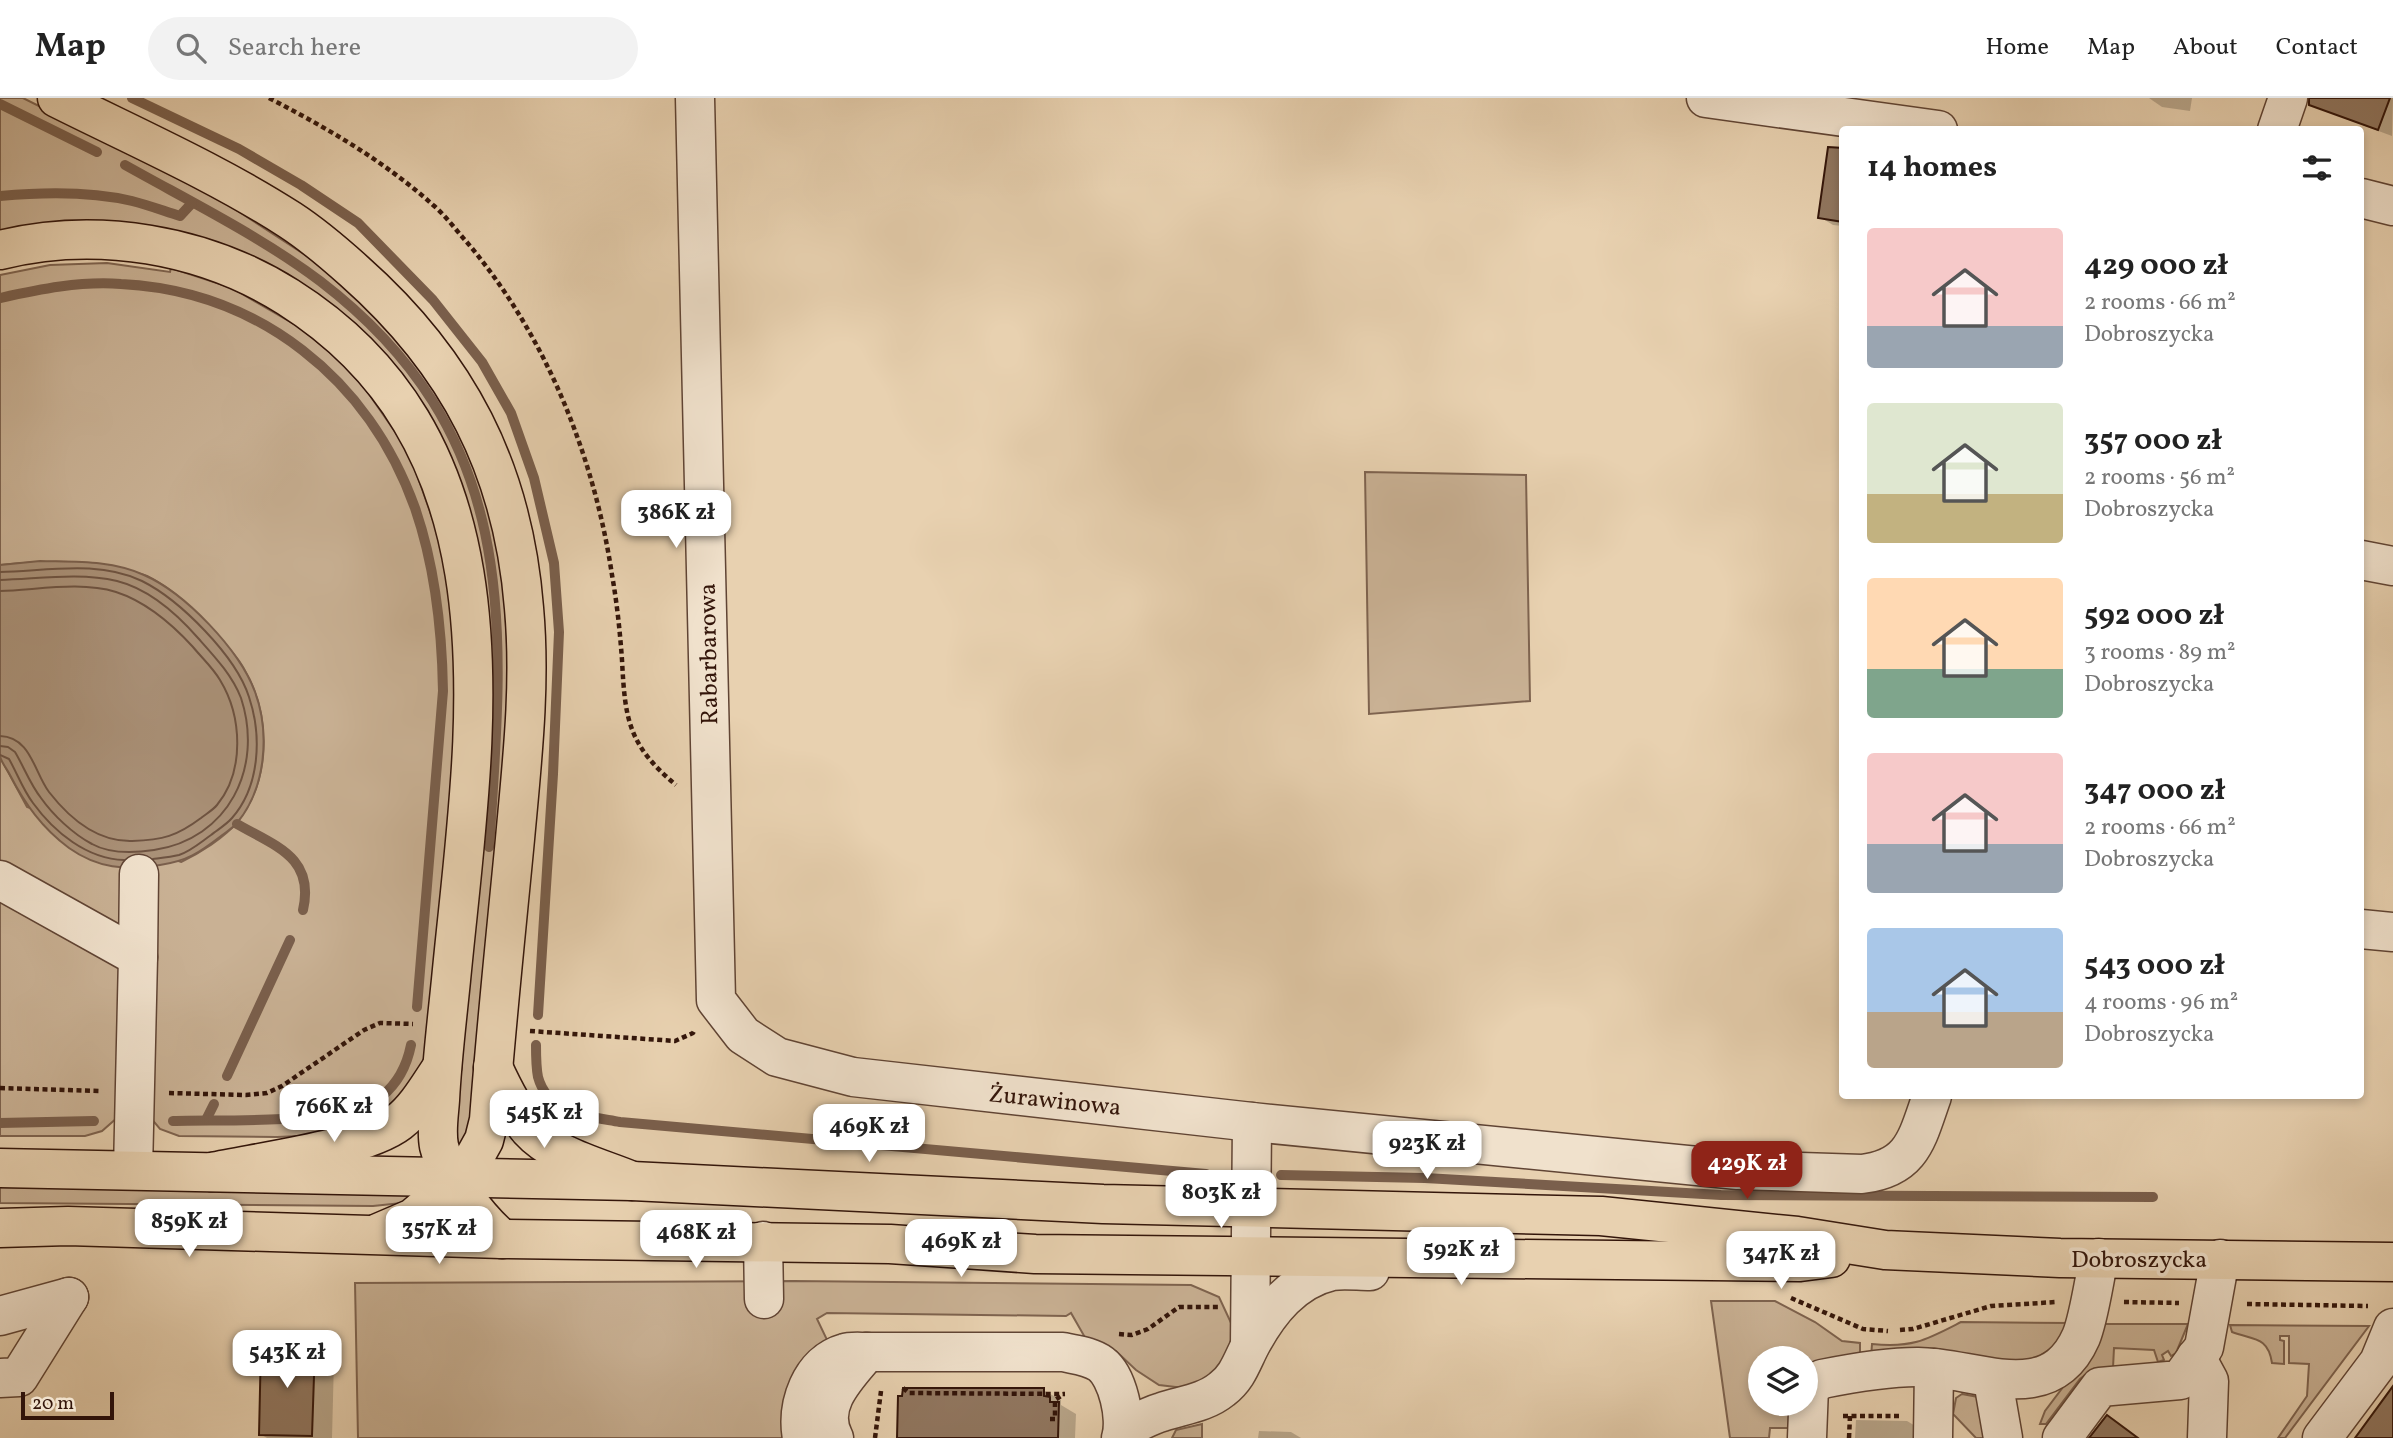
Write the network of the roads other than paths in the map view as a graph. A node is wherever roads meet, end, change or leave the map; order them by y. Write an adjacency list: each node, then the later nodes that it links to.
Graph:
1 (57, 98): 19 (main road)
2 (695, 98): 17 (street, Rabarbarowa)
3 (1706, 98): 5 (street)
4 (2288, 98): 6 (street)
5 (1909, 126)
6 (2278, 126)
7 (2364, 199): 8 (street)
8 (2393, 206)
9 (0, 250): 18 (main road)
10 (2364, 561): 11 (street)
11 (2393, 566)
12 (139, 874): 16 (street)
13 (0, 880): 16 (street)
14 (2364, 929): 15 (street)
15 (2393, 932)
16 (138, 957): 23 (street)
17 (707, 1010): 21 (street, Żurawinowa)
18 (442, 1067): 24 (main road); 25 (main road)
19 (493, 1067): 25 (main road); 26 (main road)
20 (1931, 1099): 21 (street, Żurawinowa)
21 (1252, 1122): 27 (street)
22 (0, 1168): 23 (main road)
23 (133, 1170): 24 (main road)
24 (212, 1172): 25 (main road, Dobroszycka)
25 (454, 1177): 26 (main road, Dobroszycka); 29 (main road); 30 (main road)
26 (632, 1181): 27 (main road, Dobroszycka)
27 (1251, 1206): 32 (main road, Dobroszycka); 33 (street)
28 (0, 1228): 29 (main road, Dobroszycka)
29 (378, 1233): 30 (main road, Dobroszycka)
30 (502, 1239): 31 (main road, Dobroszycka)
31 (763, 1241): 33 (main road, Dobroszycka); 38 (street)
32 (1885, 1250): 34 (main road, Dobroszycka); 36 (main road, Dobroszycka)
33 (1251, 1254): 36 (main road, Dobroszycka); 40 (street, Dobroszycka)
34 (2099, 1258): 35 (main road, Dobroszycka); 48 (street)
35 (2220, 1259): 37 (main road, Dobroszycka); 43 (street)
36 (1672, 1260): 40 (street, Dobroszycka)
37 (2393, 1262)
38 (764, 1299)
39 (0, 1316): 46 (street)
40 (1250, 1345): 47 (street, Dobroszycka)
41 (1107, 1350): 45 (street); 47 (street); 51 (street)
42 (2388, 1351): 58 (street)
43 (2196, 1357): 56 (street); 57 (street)
44 (1934, 1368): 48 (street); 49 (street); 50 (street)
45 (868, 1370): 52 (street); 53 (street); 54 (street)
46 (0, 1378)
47 (1180, 1406): 51 (street, Dobroszycka)
48 (1999, 1408): 55 (street)
49 (1807, 1427)
50 (1933, 1427)
51 (1122, 1434)
52 (802, 1438)
53 (834, 1438)
54 (854, 1438)
55 (2040, 1438)
56 (2063, 1438)
57 (2207, 1438)
58 (2322, 1438)

